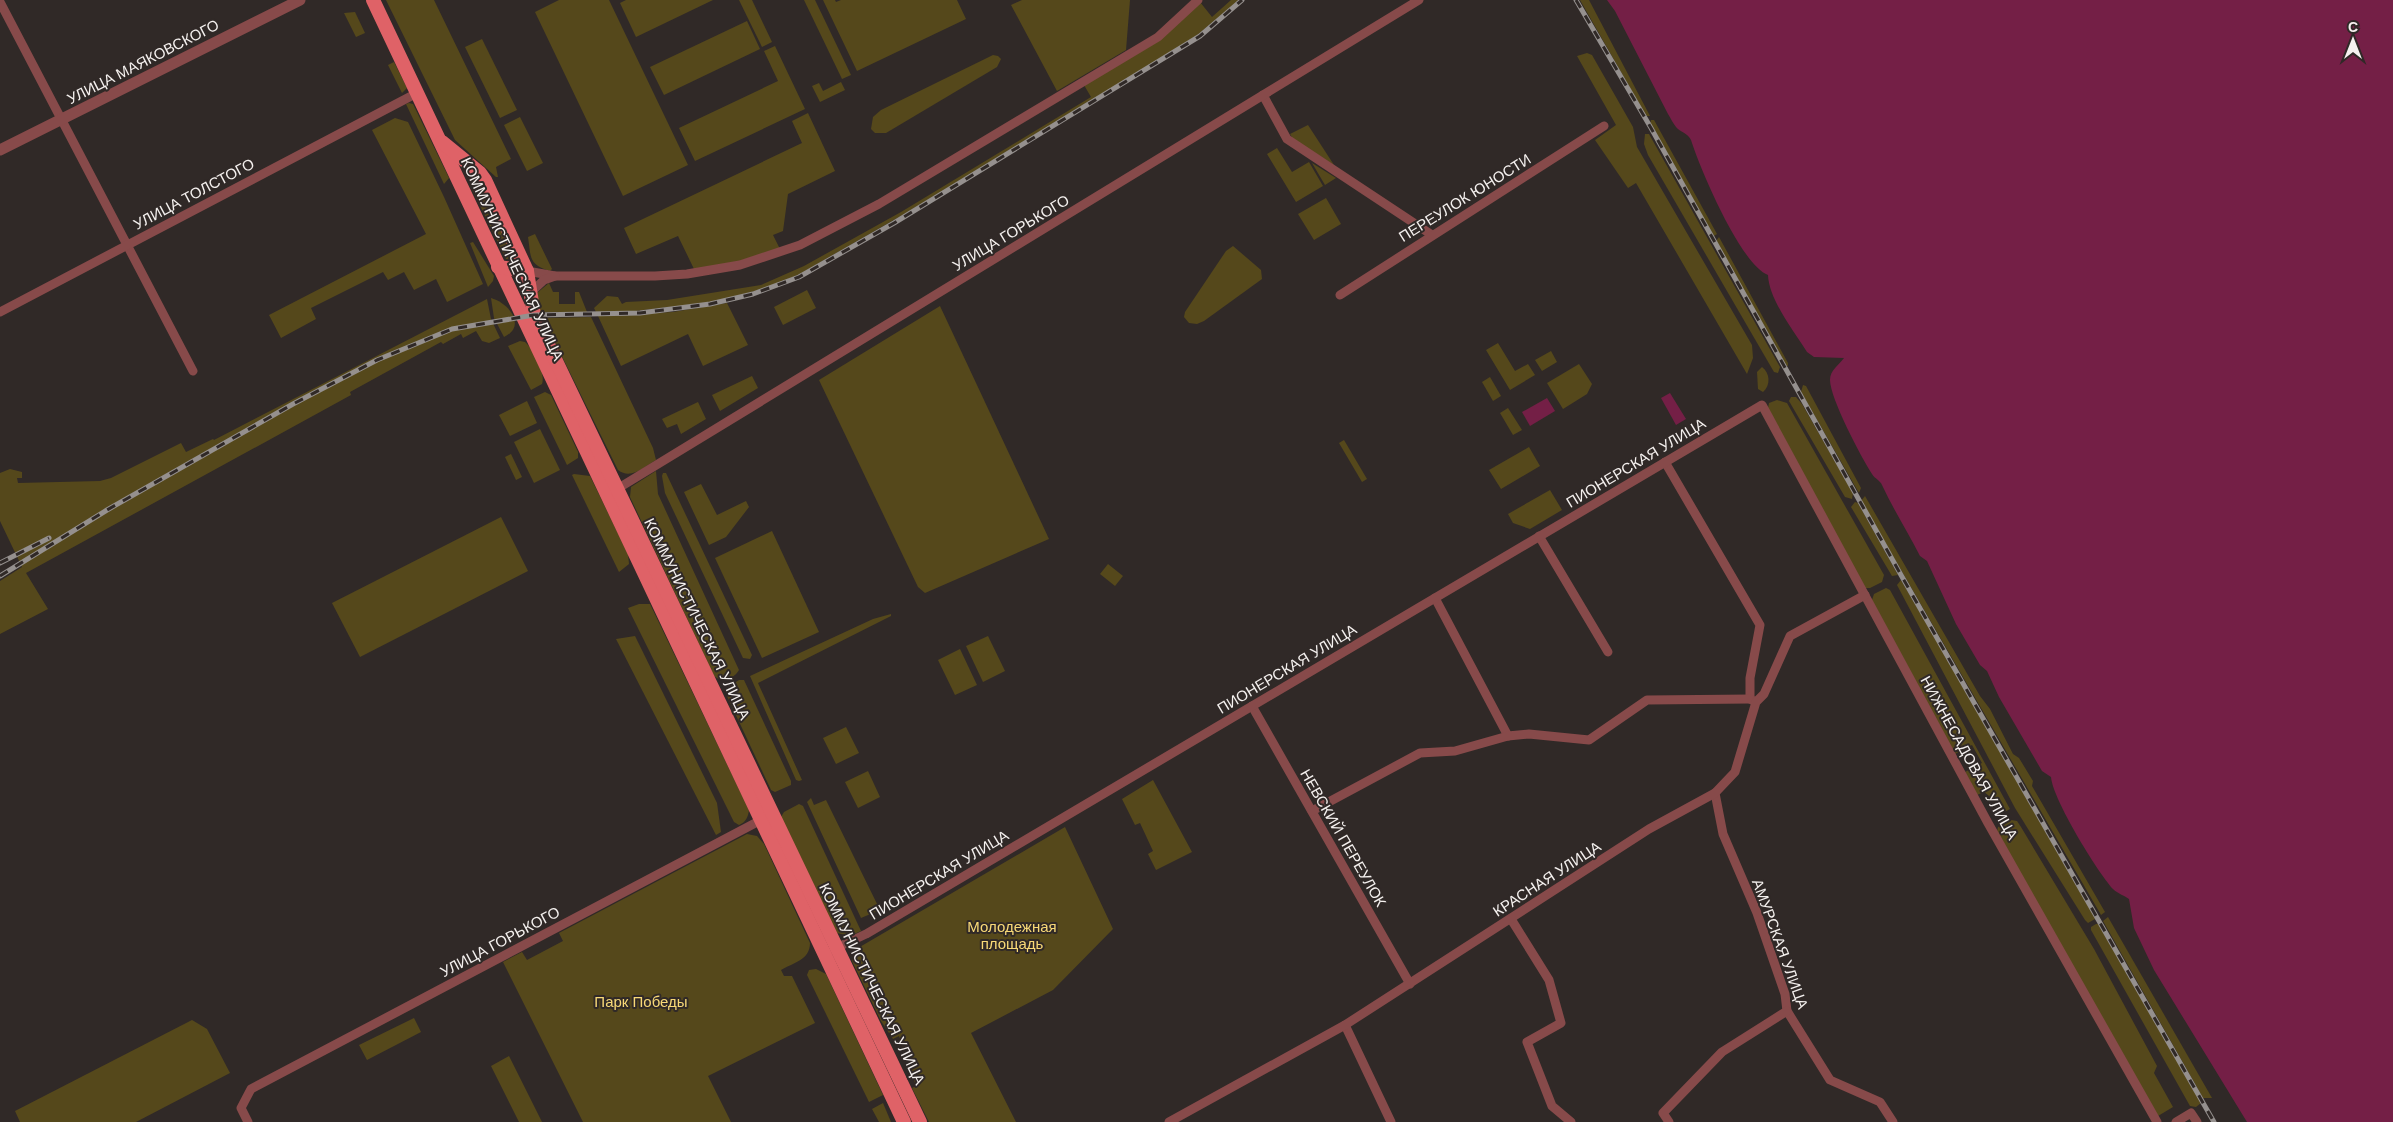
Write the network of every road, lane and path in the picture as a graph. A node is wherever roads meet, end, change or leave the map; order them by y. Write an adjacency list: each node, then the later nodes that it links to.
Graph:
1 (300, 0): 8 (street, УЛИЦА МАЯКОВСКОГО)
2 (373, 0): 6 (main road, КОММУНИСТИЧЕСКАЯ УЛИЦА)
3 (1198, 0): 18 (street)
4 (1419, 0): 7 (street, УЛИЦА ГОРЬКОГО)
5 (0, 2): 8 (street)
6 (418, 93): 10 (main road, КОММУНИСТИЧЕСКАЯ УЛИЦА); 15 (street, УЛИЦА ТОЛСТОГО)
7 (1263, 95): 14 (street); 25 (street, УЛИЦА ГОРЬКОГО)
8 (61, 120): 11 (street, УЛИЦА МАЯКОВСКОГО); 15 (street)
9 (1604, 126): 14 (street, ПЕРЕУЛОК ЮНОСТИ)
10 (439, 140): 12 (main road, КОММУНИСТИЧЕСКАЯ УЛИЦА); 13 (main road, КОММУНИСТИЧЕСКАЯ УЛИЦА)
11 (0, 150)
12 (480, 173): 13 (main road); 17 (main road, КОММУНИСТИЧЕСКАЯ УЛИЦА)
13 (459, 182): 16 (main road, КОММУНИСТИЧЕСКАЯ УЛИЦА)
14 (1432, 235): 20 (street, ПЕРЕУЛОК ЮНОСТИ)
15 (128, 245): 21 (street, УЛИЦА ТОЛСТОГО); 22 (street)
16 (498, 267): 17 (main road); 35 (main road, КОММУНИСТИЧЕСКАЯ УЛИЦА)
17 (527, 271): 18 (street); 19 (main road, КОММУНИСТИЧЕСКАЯ УЛИЦА)
18 (556, 276): 19 (street)
19 (530, 292): 25 (main road, КОММУНИСТИЧЕСКАЯ УЛИЦА)
20 (1340, 295)
21 (0, 312)
22 (193, 371)
23 (1762, 405): 24 (street, ПИОНЕРСКАЯ УЛИЦА); 27 (street, НИЖНЕСАДОВАЯ УЛИЦА)
24 (1666, 462): 26 (street, ПИОНЕРСКАЯ УЛИЦА); 30 (street)
25 (617, 489): 37 (main road, КОММУНИСТИЧЕСКАЯ УЛИЦА)
26 (1539, 536): 28 (street, ПИОНЕРСКАЯ УЛИЦА); 29 (street)
27 (1865, 595): 30 (street, КРАСНАЯ УЛИЦА); 49 (street, НИЖНЕСАДОВАЯ УЛИЦА)
28 (1435, 598): 31 (street, ПИОНЕРСКАЯ УЛИЦА); 32 (street)
29 (1608, 652)
30 (1753, 700): 32 (street); 33 (street, КРАСНАЯ УЛИЦА)
31 (1252, 706): 34 (street, НЕВСКИЙ ПЕРЕУЛОК); 37 (street, ПИОНЕРСКАЯ УЛИЦА)
32 (1508, 736): 34 (street)
33 (1715, 793): 36 (street, КРАСНАЯ УЛИЦА); 39 (street, АМУРСКАЯ УЛИЦА)
34 (1312, 812): 38 (street, НЕВСКИЙ ПЕРЕУЛОК)
35 (761, 820): 37 (main road, КОММУНИСТИЧЕСКАЯ УЛИЦА); 41 (street, УЛИЦА ГОРЬКОГО)
36 (1511, 919): 38 (street, КРАСНАЯ УЛИЦА); 46 (street)
37 (831, 951): 42 (main road, КОММУНИСТИЧЕСКАЯ УЛИЦА); 43 (main road, КОММУНИСТИЧЕСКАЯ УЛИЦА)
38 (1410, 984): 40 (street, КРАСНАЯ УЛИЦА)
39 (1787, 1011): 47 (street); 48 (street, АМУРСКАЯ УЛИЦА)
40 (1345, 1025): 44 (street, КРАСНАЯ УЛИЦА); 45 (street)
41 (248, 1122)
42 (904, 1122)
43 (920, 1122)
44 (1169, 1122)
45 (1391, 1122)
46 (1572, 1122)
47 (1669, 1122)
48 (1893, 1122)
49 (2157, 1122)
50 (2176, 1122): 51 (street)
51 (2197, 1122)

